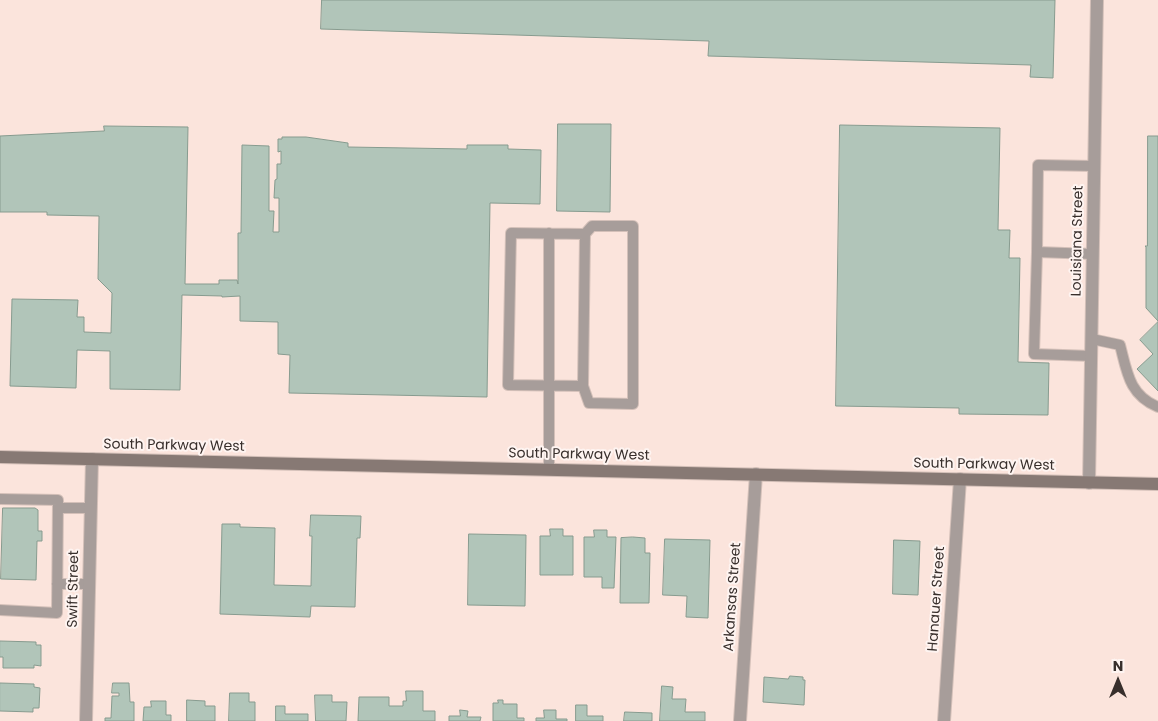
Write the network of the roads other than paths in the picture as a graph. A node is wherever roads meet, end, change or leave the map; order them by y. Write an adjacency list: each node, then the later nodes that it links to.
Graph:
1 (1097, 0): 2 (street, Louisiana Street)
2 (1094, 166): 5 (lane); 6 (street, Louisiana Street)
3 (549, 233): 4 (lane); 9 (lane); 9 (lane)
4 (585, 234): 10 (lane); 10 (lane)
5 (1037, 252): 6 (lane); 8 (lane)
6 (1093, 254): 7 (street, Louisiana Street)
7 (1092, 339): 8 (street, Louisiana Street); 11 (lane)
8 (1092, 356): 17 (street, Louisiana Street)
9 (549, 385): 10 (lane); 14 (lane)
10 (583, 386)
11 (1158, 407)
12 (0, 457): 13 (main road, South Parkway West)
13 (92, 459): 14 (main road, South Parkway West); 21 (street, Swift Street)
14 (549, 469): 15 (main road, South Parkway West)
15 (756, 474): 16 (main road, South Parkway West); 26 (street, Arkansas Street)
16 (960, 480): 17 (main road, South Parkway West); 27 (street, Hanauer Street)
17 (1090, 483): 18 (main road, South Parkway West)
18 (1158, 484)
19 (0, 499): 20 (lane)
20 (58, 508): 21 (lane); 22 (lane)
21 (91, 508): 23 (street, Swift Street)
22 (57, 584): 23 (lane); 24 (lane)
23 (90, 584): 25 (street, Swift Street)
24 (0, 610)
25 (86, 721)
26 (740, 721)
27 (944, 721)

